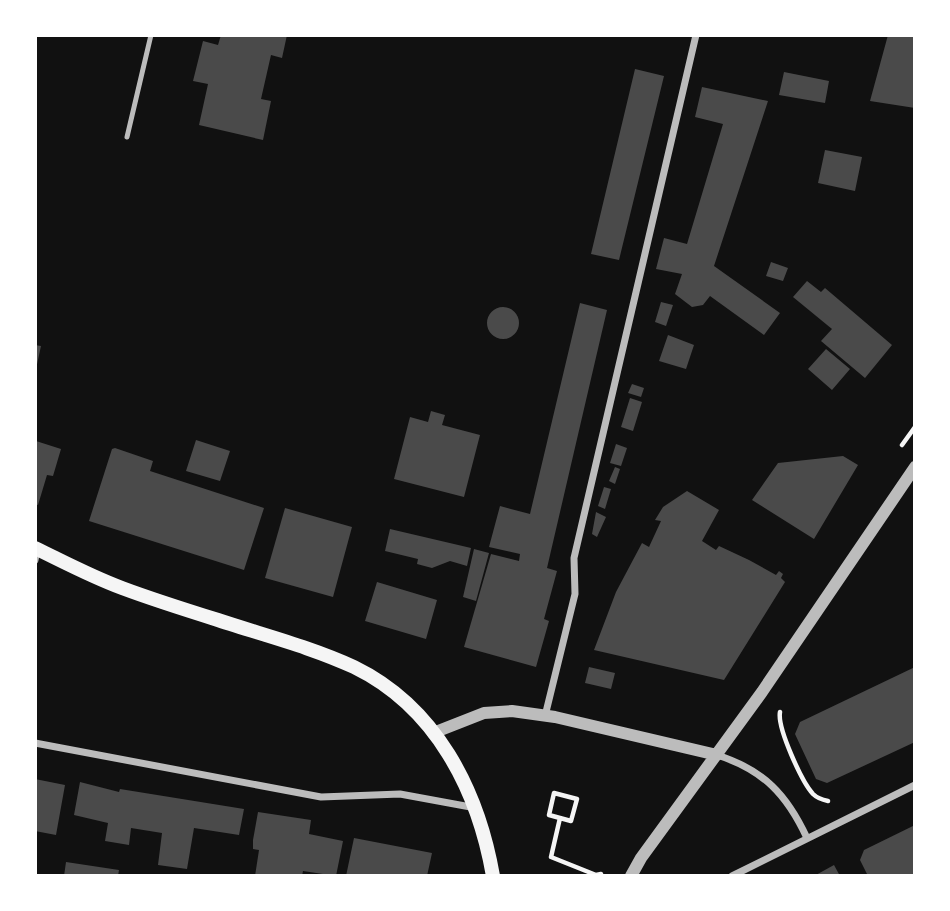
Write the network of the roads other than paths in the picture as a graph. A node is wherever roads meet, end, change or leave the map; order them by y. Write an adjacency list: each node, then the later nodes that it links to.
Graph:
1 (151, 35): 3 (lane)
2 (696, 35): 6 (street)
3 (127, 137)
4 (915, 467): 9 (street)
5 (36, 553): 7 (main road)
6 (545, 716): 7 (street); 9 (street)
7 (433, 733): 11 (main road)
8 (35, 743): 11 (street)
9 (717, 755): 12 (street); 14 (street)
10 (915, 785): 12 (street)
11 (476, 808): 13 (main road)
12 (807, 838): 15 (street)
13 (492, 876)
14 (631, 876)
15 (732, 876)

